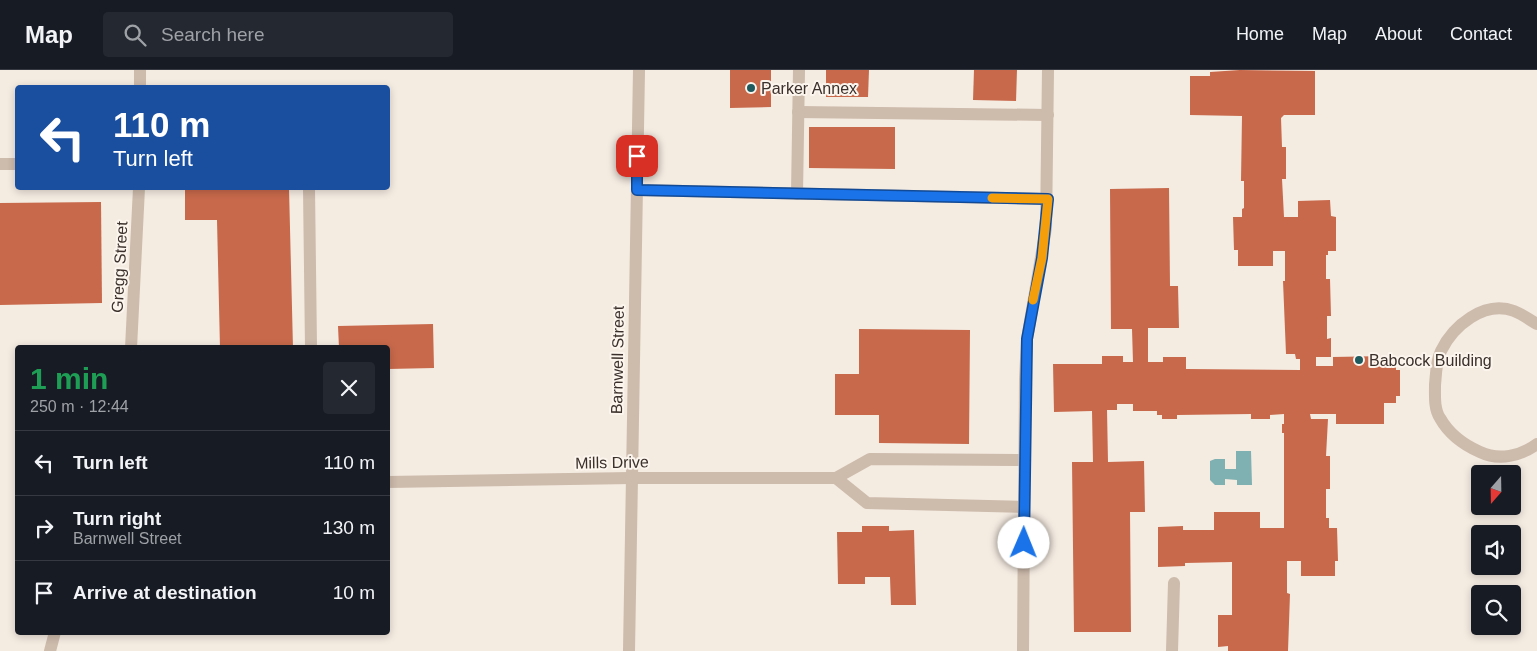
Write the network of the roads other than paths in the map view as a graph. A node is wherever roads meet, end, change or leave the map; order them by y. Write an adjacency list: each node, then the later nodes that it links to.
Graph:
1 (140, 70): 5 (street)
2 (639, 70): 12 (street, Barnwell Street)
3 (799, 70): 6 (street)
4 (1048, 70): 7 (street)
5 (140, 85)
6 (798, 112): 7 (street); 13 (street)
7 (1048, 115): 14 (street)
8 (0, 164): 9 (street)
9 (15, 164)
10 (139, 190): 16 (street, Gregg Street)
11 (309, 190): 17 (street)
12 (637, 190): 13 (street); 20 (street, Barnwell Street)
13 (797, 194): 14 (street)
14 (1048, 199): 19 (street)
15 (1537, 324): 18 (street)
16 (131, 345)
17 (311, 345)
18 (1537, 444)
19 (1025, 460): 21 (street, Mills Drive); 23 (street)
20 (631, 478): 21 (street, Mills Drive); 22 (street, Mills Drive); 27 (street, Barnwell Street)
21 (836, 478): 23 (street)
22 (390, 482)
23 (1024, 507): 28 (street)
24 (1174, 583): 29 (street)
25 (53, 635): 26 (street)
26 (50, 651)
27 (629, 651)
28 (1023, 651)
29 (1172, 651)

